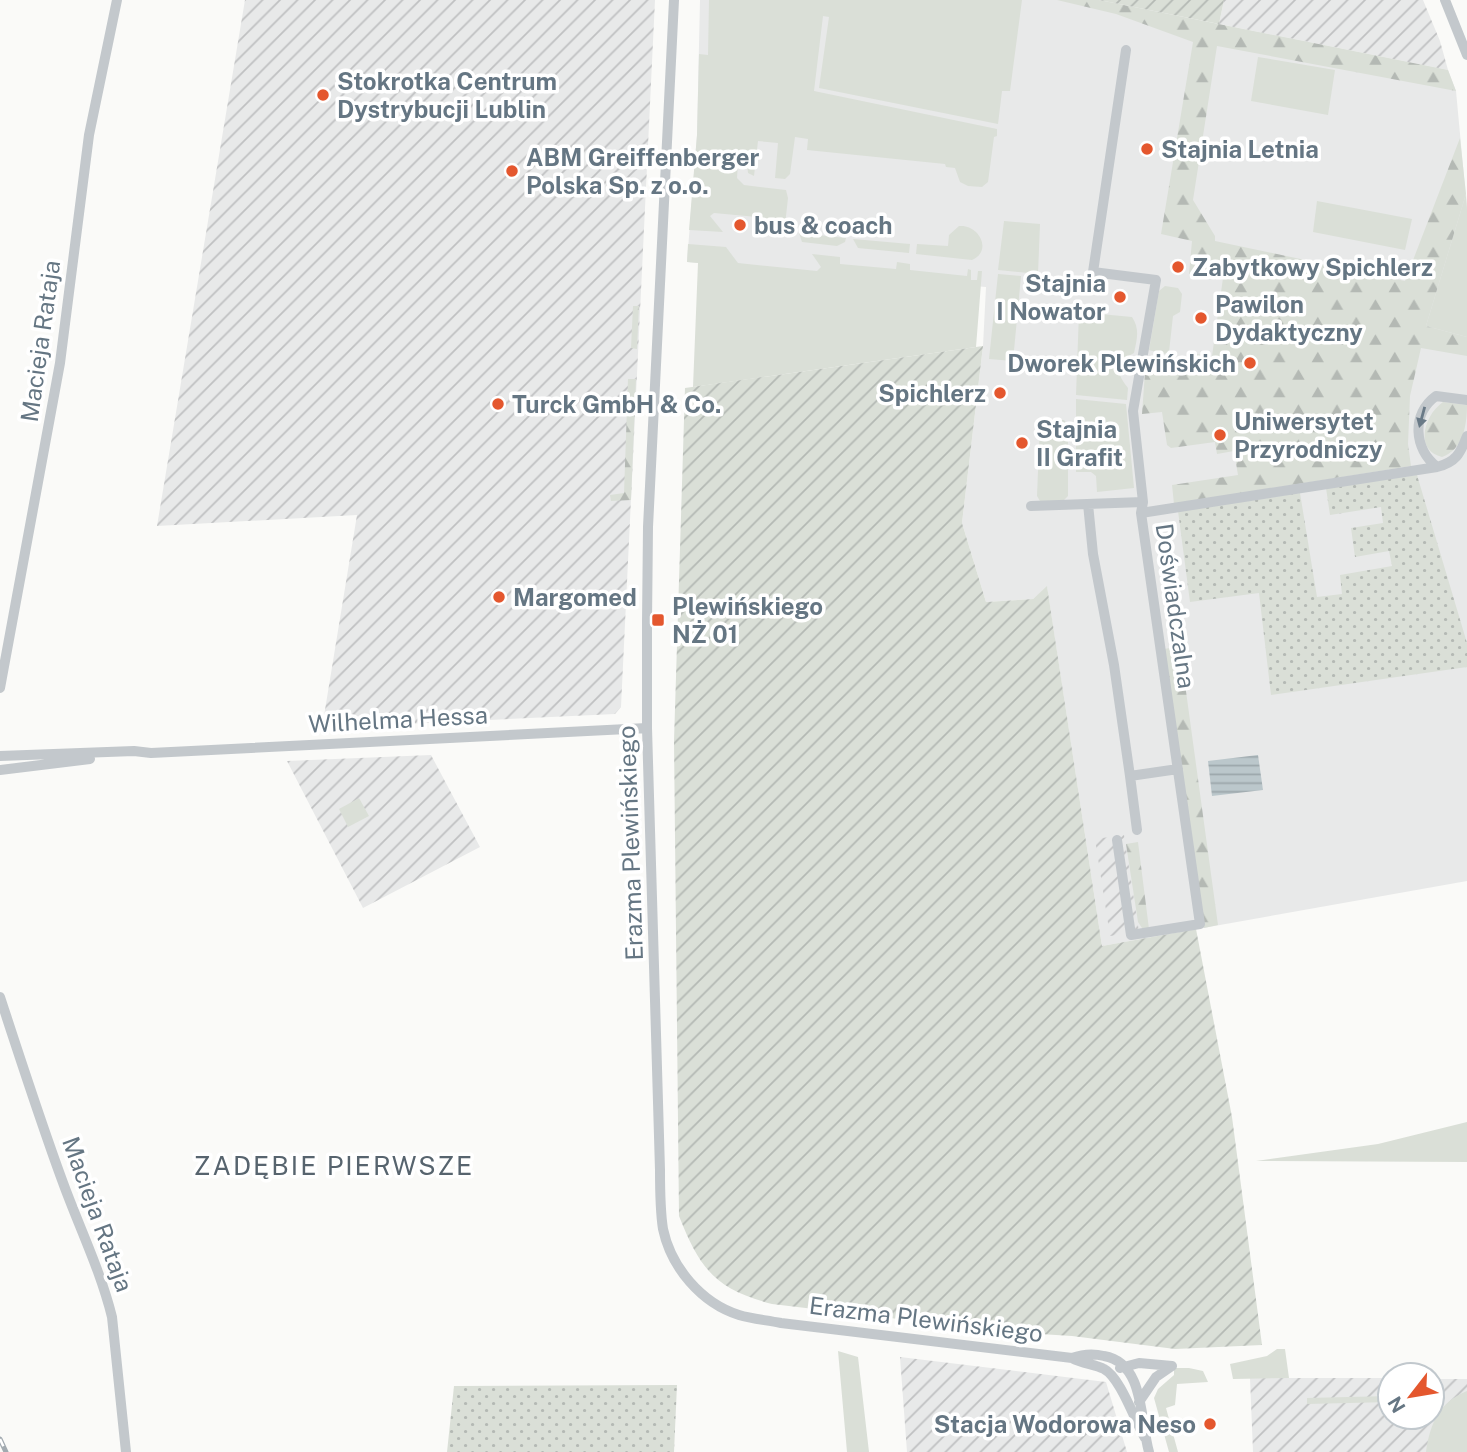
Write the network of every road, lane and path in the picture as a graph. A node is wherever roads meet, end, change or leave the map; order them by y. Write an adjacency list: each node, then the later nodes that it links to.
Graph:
1 (117, 0): 12 (street, Macieja Rataja)
2 (674, 0): 13 (street, Erazma Plewińskiego)
3 (1445, 0): 5 (street)
4 (1126, 50): 11 (street)
5 (1467, 55)
6 (1467, 400): 8 (street, one-way to 8)
7 (1467, 436): 8 (street)
8 (1437, 467): 11 (street, Doświadczalna)
9 (1088, 504): 10 (street); 11 (street); 18 (street)
10 (1031, 506)
11 (1142, 507): 16 (street, Doświadczalna)
12 (0, 688)
13 (647, 728): 14 (street, Wilhelma Hessa); 22 (street, Erazma Plewińskiego)
14 (152, 753): 15 (street, Wilhelma Hessa); 17 (street, Wilhelma Hessa)
15 (0, 756)
16 (1178, 769): 18 (street); 20 (street, Doświadczalna)
17 (0, 770)
18 (1130, 776): 19 (street)
19 (1137, 830)
20 (1118, 840)
21 (0, 996): 28 (street, Macieja Rataja)
22 (1072, 1358): 23 (street, Erazma Plewińskiego); 24 (street, Erazma Plewińskiego)
23 (1104, 1368): 24 (street, Erazma Plewińskiego); 25 (street)
24 (1126, 1368): 25 (street); 26 (street); 26 (street, Erazma Plewińskiego)
25 (1115, 1381): 27 (street)
26 (1139, 1402): 27 (street)
27 (1145, 1438): 29 (street)
28 (125, 1452)
29 (1149, 1452)

